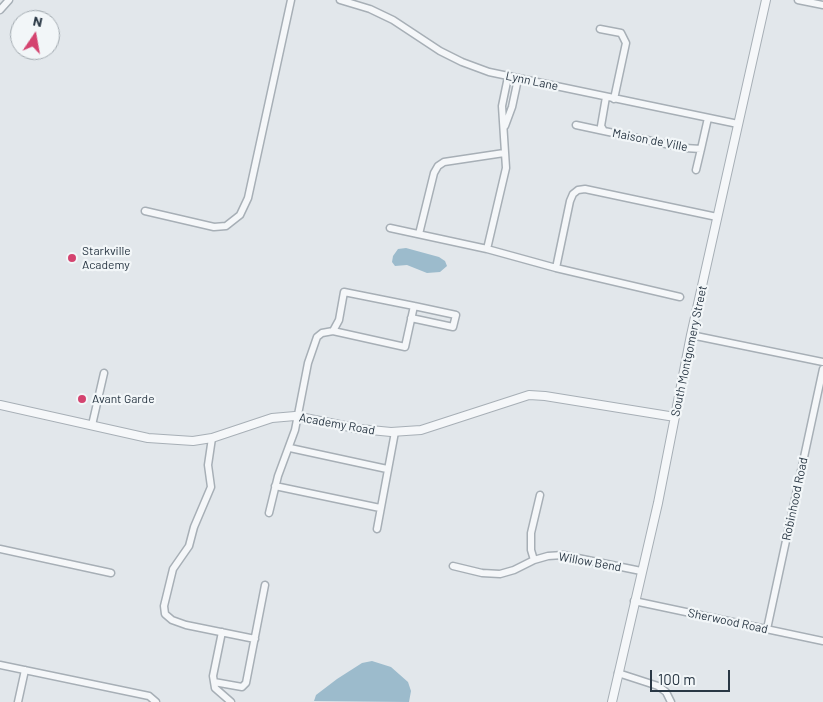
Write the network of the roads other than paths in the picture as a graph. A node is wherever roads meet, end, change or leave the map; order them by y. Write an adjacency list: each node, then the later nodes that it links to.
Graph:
1 (8, 0): 7 (street)
2 (291, 0): 21 (street)
3 (340, 0): 9 (street, Lynn Lane)
4 (766, 0): 14 (street, South Montgomery Street)
5 (798, 0): 6 (street)
6 (823, 5)
7 (0, 10)
8 (600, 29): 12 (street)
9 (508, 77): 10 (street, Lynn Lane); 16 (street)
10 (518, 79): 11 (street, Lynn Lane); 16 (street)
11 (606, 97): 12 (street, Lynn Lane); 17 (street, Maison de Ville)
12 (614, 99): 13 (street, Lynn Lane)
13 (708, 118): 14 (street, Lynn Lane); 18 (street, Maison de Ville)
14 (738, 124): 22 (street, South Montgomery Street)
15 (576, 125): 17 (street)
16 (504, 127): 19 (street)
17 (604, 131): 18 (street, Maison de Ville)
18 (700, 149): 20 (street)
19 (504, 153): 24 (street); 25 (street)
20 (696, 170)
21 (145, 211)
22 (717, 217): 26 (street); 31 (street, South Montgomery Street)
23 (390, 228): 24 (street)
24 (419, 234): 25 (street)
25 (487, 248): 26 (street)
26 (556, 268): 27 (street)
27 (680, 297)
28 (414, 306): 29 (street); 29 (street); 30 (street)
29 (411, 318): 30 (street)
30 (332, 331): 36 (street)
31 (691, 335): 32 (street); 37 (street, South Montgomery Street)
32 (823, 362)
33 (823, 369): 55 (street, Robinhood Road)
34 (104, 373): 38 (street)
35 (0, 405): 38 (street, Academy Road)
36 (298, 417): 39 (street, Academy Road); 40 (street, Academy Road); 41 (street)
37 (675, 418): 39 (street, Academy Road); 51 (street, South Montgomery Street)
38 (92, 425): 40 (street, Academy Road)
39 (395, 432): 42 (street)
40 (212, 438): 56 (street)
41 (290, 448): 42 (street); 43 (street)
42 (388, 469): 45 (street)
43 (276, 486): 45 (street); 46 (street)
44 (540, 495): 49 (street)
45 (380, 508): 47 (street)
46 (269, 513)
47 (378, 529)
48 (0, 549): 52 (street)
49 (534, 560): 50 (street, Willow Bend); 51 (street, Willow Bend)
50 (453, 566)
51 (641, 571): 54 (street, South Montgomery Street)
52 (111, 573)
53 (265, 585): 57 (street)
54 (634, 601): 55 (street, Sherwood Road); 61 (street, South Montgomery Street)
55 (767, 629): 58 (street, Sherwood Road)
56 (222, 632): 57 (street); 62 (street)
57 (255, 639): 62 (street)
58 (823, 641)
59 (0, 665): 60 (street)
60 (25, 670): 63 (street); 64 (street)
61 (618, 672): 66 (street, South Montgomery Street); 67 (street)
62 (214, 682): 65 (street)
63 (18, 702)
64 (156, 702)
65 (231, 702)
66 (612, 702)
67 (671, 702)

